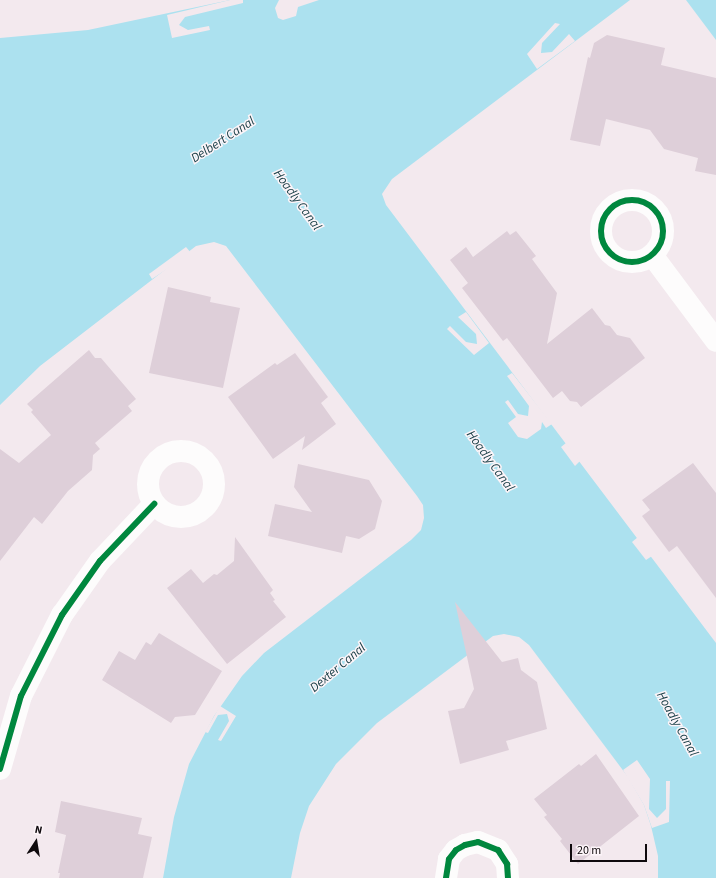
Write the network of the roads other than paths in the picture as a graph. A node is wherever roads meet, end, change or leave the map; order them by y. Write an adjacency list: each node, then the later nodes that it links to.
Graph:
1 (652, 255): 2 (street)
2 (716, 341)
3 (154, 504): 4 (street)
4 (0, 769)
5 (446, 878): 6 (street)
6 (508, 878)

